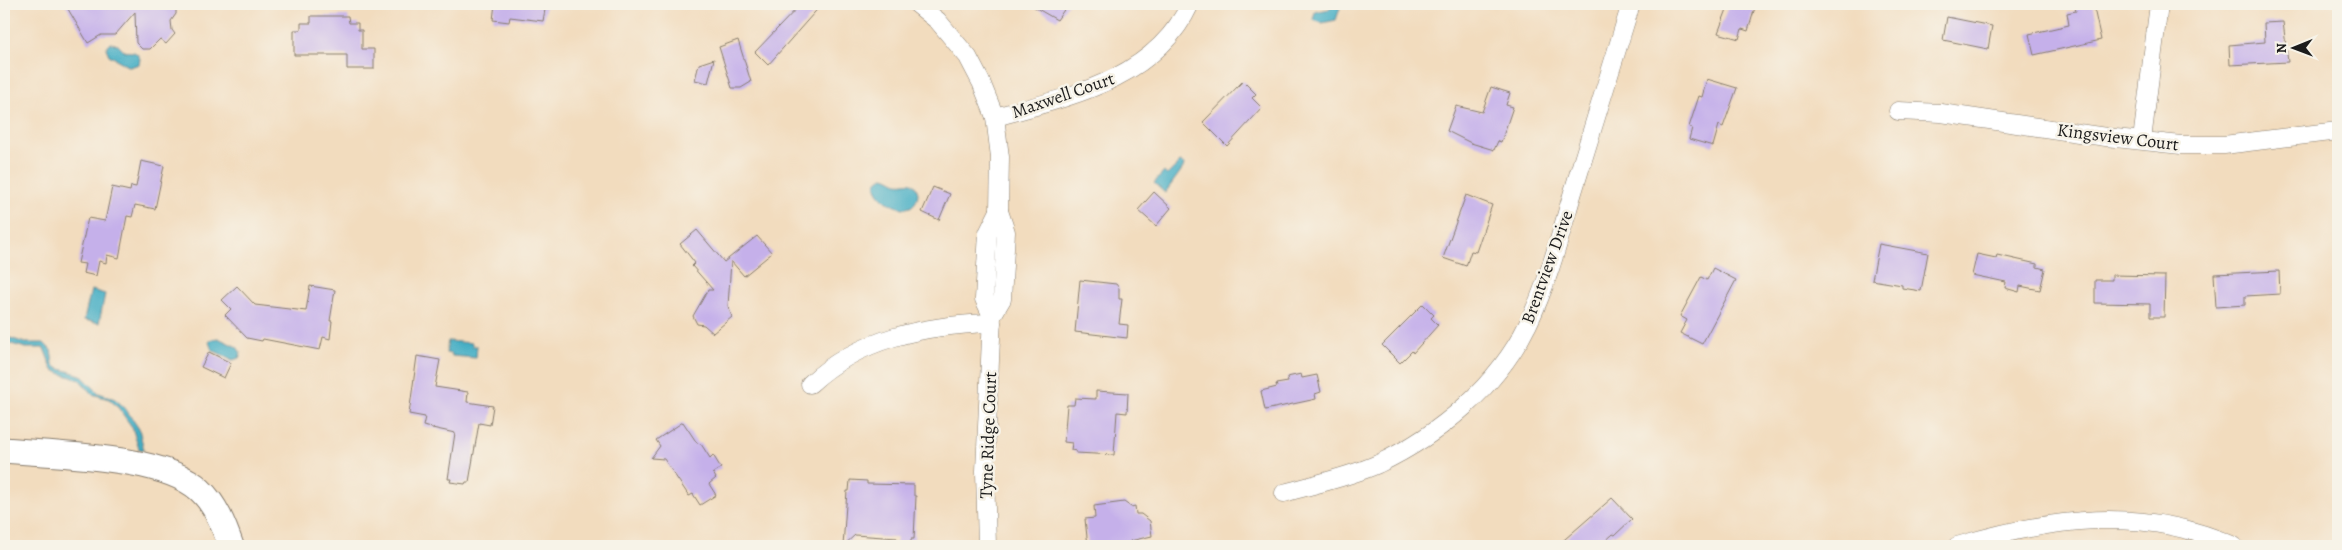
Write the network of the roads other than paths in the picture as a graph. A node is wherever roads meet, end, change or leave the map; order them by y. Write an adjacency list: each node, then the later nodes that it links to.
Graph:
1 (917, 4): 6 (street)
2 (1190, 4): 6 (street, Maxwell Court)
3 (1630, 4): 12 (street, Brentview Drive)
4 (2159, 4): 8 (street)
5 (1898, 111): 8 (street, Kingsview Court)
6 (995, 117): 9 (street)
7 (2338, 131): 8 (street, Kingsview Court)
8 (2142, 140)
9 (992, 319): 10 (street); 14 (street, Tyne Ridge Court)
10 (810, 384)
11 (4, 450): 13 (street)
12 (1284, 492)
13 (231, 546)
14 (987, 546)
15 (1957, 546): 16 (street)
16 (2234, 546)

